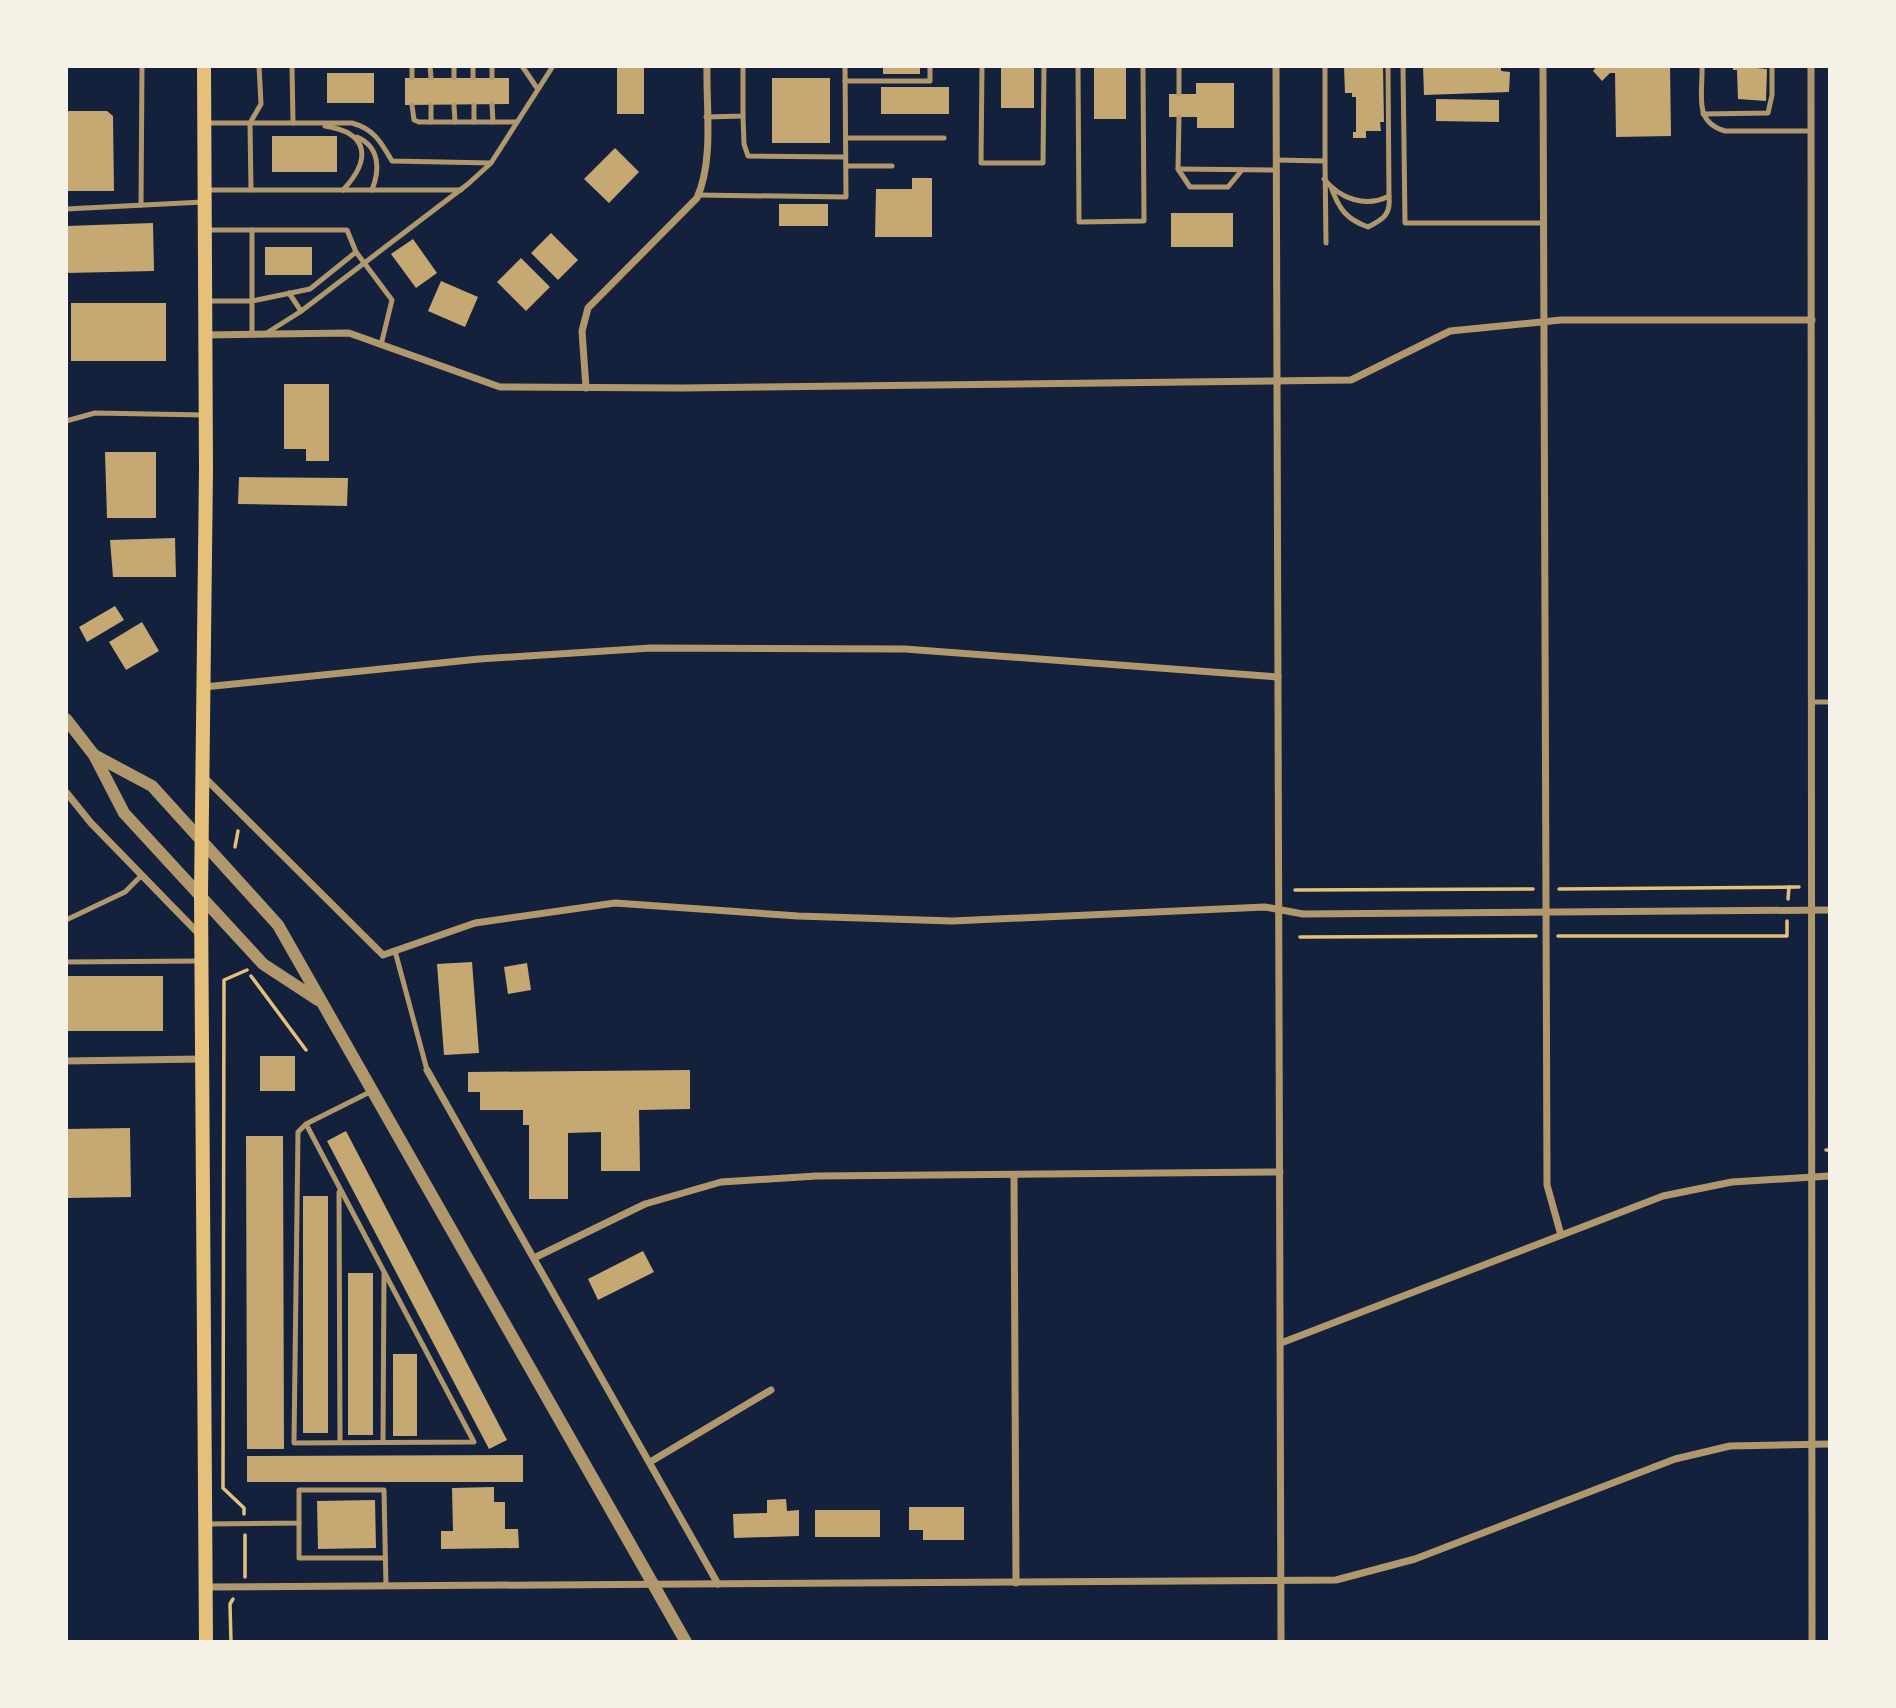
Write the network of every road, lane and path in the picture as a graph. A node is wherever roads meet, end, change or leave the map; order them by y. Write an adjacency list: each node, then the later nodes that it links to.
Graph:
1 (142, 66): 77 (lane)
2 (204, 66): 51 (main road)
3 (259, 66): 52 (lane)
4 (292, 66): 53 (lane)
5 (412, 66): 29 (lane)
6 (430, 66): 30 (lane)
7 (454, 66): 31 (lane)
8 (473, 66): 32 (lane)
9 (492, 66): 33 (lane)
10 (522, 66): 35 (lane)
11 (553, 66): 35 (lane)
12 (706, 66): 44 (street)
13 (743, 66): 43 (lane)
14 (845, 66): 34 (lane)
15 (930, 66): 34 (lane)
16 (982, 66): 17 (lane)
17 (1044, 66)
18 (1078, 66): 19 (lane)
19 (1143, 66)
20 (1178, 66): 36 (lane)
21 (1276, 66): 60 (street)
22 (1325, 66): 61 (lane)
23 (1388, 66): 76 (lane)
24 (1403, 66): 79 (lane)
25 (1543, 66): 79 (street)
26 (1702, 66): 42 (lane)
27 (1772, 66): 42 (lane)
28 (1811, 66): 55 (street)
29 (412, 78)
30 (430, 78)
31 (454, 78)
32 (473, 78)
33 (492, 78)
34 (845, 81): 57 (lane)
35 (537, 88): 50 (lane)
36 (1178, 94)
37 (492, 104): 49 (lane)
38 (412, 105): 46 (lane)
39 (431, 105): 46 (lane)
40 (454, 105): 47 (lane)
41 (474, 105): 48 (lane)
42 (1703, 114): 55 (lane)
43 (743, 116): 44 (lane); 59 (lane)
44 (706, 117): 74 (street)
45 (1178, 117): 65 (lane)
46 (432, 122): 47 (lane)
47 (455, 122): 48 (lane)
48 (474, 122): 49 (lane)
49 (493, 122): 50 (lane)
50 (517, 122): 62 (lane)
51 (204, 123): 52 (lane); 75 (main road)
52 (250, 123): 53 (lane); 70 (lane)
53 (293, 123): 54 (lane)
54 (306, 123): 56 (lane); 62 (lane)
55 (1811, 131): 89 (street)
56 (356, 137): 71 (lane); 72 (lane)
57 (846, 138): 58 (lane); 59 (lane)
58 (944, 138)
59 (845, 157): 63 (lane)
60 (1276, 160): 61 (lane); 67 (street)
61 (1325, 162): 68 (lane)
62 (491, 163): 73 (lane)
63 (846, 166): 64 (lane); 74 (lane)
64 (892, 166)
65 (1178, 169): 66 (lane); 66 (lane)
66 (1242, 170): 67 (lane)
67 (1276, 170): 95 (street)
68 (1324, 179): 69 (lane); 82 (lane)
69 (1331, 187): 76 (lane); 76 (lane)
70 (251, 190): 71 (lane); 75 (lane)
71 (343, 190): 72 (lane)
72 (372, 190): 73 (lane)
73 (461, 190): 84 (lane)
74 (698, 195): 96 (street)
75 (205, 196): 77 (lane); 80 (main road)
76 (1389, 196)
77 (141, 205): 78 (lane)
78 (66, 209)
79 (1542, 223): 90 (street)
80 (205, 230): 81 (lane); 86 (main road)
81 (252, 230): 83 (lane); 87 (lane)
82 (1326, 243)
83 (356, 253): 84 (lane); 85 (lane)
84 (365, 263): 88 (lane); 94 (lane)
85 (289, 293): 87 (lane); 88 (lane)
86 (205, 300): 87 (lane); 93 (main road)
87 (252, 301): 91 (lane)
88 (301, 311): 92 (lane)
89 (1812, 320): 90 (street); 101 (street)
90 (1542, 322): 95 (street); 113 (street)
91 (252, 334): 92 (street); 93 (street)
92 (265, 334): 94 (street)
93 (205, 335): 97 (main road)
94 (381, 345): 96 (street)
95 (1277, 383): 96 (street); 99 (street)
96 (586, 388)
97 (205, 415): 98 (lane); 100 (main road)
98 (66, 421)
99 (1278, 677): 100 (street); 116 (street)
100 (204, 687): 105 (main road)
101 (1812, 702): 102 (lane); 112 (street)
102 (1829, 702)
103 (66, 719): 104 (street)
104 (94, 755): 108 (street); 115 (street)
105 (202, 775): 108 (main road); 125 (street)
106 (66, 792): 110 (street)
107 (238, 831): 109 (path)
108 (202, 841): 115 (main road); 128 (street)
109 (235, 847)
110 (142, 876): 121 (lane); 124 (street)
111 (1789, 887): 112 (path); 113 (path); 117 (path)
112 (1811, 887): 118 (street)
113 (1546, 889): 114 (path); 120 (street)
114 (1295, 890)
115 (201, 895): 124 (main road); 128 (street)
116 (1279, 909): 120 (street); 125 (street); 135 (street)
117 (1788, 910): 118 (street); 120 (street); 122 (path)
118 (1811, 910): 119 (street); 138 (street)
119 (1829, 910)
120 (1546, 911): 122 (street)
121 (66, 919)
122 (1546, 936): 123 (path); 140 (street)
123 (1300, 937)
124 (203, 938): 126 (main road)
125 (395, 951): 132 (lane)
126 (203, 961): 127 (lane); 130 (main road)
127 (66, 962)
128 (321, 1002): 133 (street)
129 (306, 1050): 152 (path)
130 (203, 1059): 131 (street); 151 (main road)
131 (66, 1060)
132 (427, 1070): 141 (street)
133 (372, 1091): 134 (lane); 157 (street)
134 (306, 1124): 139 (lane); 145 (lane)
135 (1280, 1172): 136 (street); 143 (street)
136 (1014, 1175): 141 (street); 155 (street)
137 (1829, 1176): 138 (street)
138 (1813, 1177): 140 (street); 147 (street)
139 (339, 1189): 142 (lane); 145 (lane)
140 (1561, 1235): 143 (street)
141 (534, 1258): 149 (street)
142 (384, 1273): 146 (lane); 146 (lane)
143 (1281, 1343): 154 (street)
144 (771, 1390): 149 (street)
145 (340, 1442): 146 (lane)
146 (383, 1442)
147 (1812, 1444): 148 (street); 154 (street); 165 (street)
148 (1829, 1444)
149 (649, 1462): 156 (street)
150 (299, 1523): 152 (lane); 153 (lane); 153 (lane)
151 (205, 1524): 152 (lane); 159 (main road)
152 (245, 1524): 160 (path)
153 (385, 1558): 158 (lane)
154 (1281, 1580): 155 (street); 164 (street)
155 (1016, 1583): 156 (street)
156 (718, 1584): 157 (street)
157 (654, 1585): 158 (street); 163 (street)
158 (386, 1586): 160 (street)
159 (205, 1587): 160 (street); 161 (main road)
160 (239, 1587): 162 (path)
161 (205, 1642)
162 (231, 1642)
163 (686, 1642)
164 (1281, 1642)
165 (1812, 1642)

